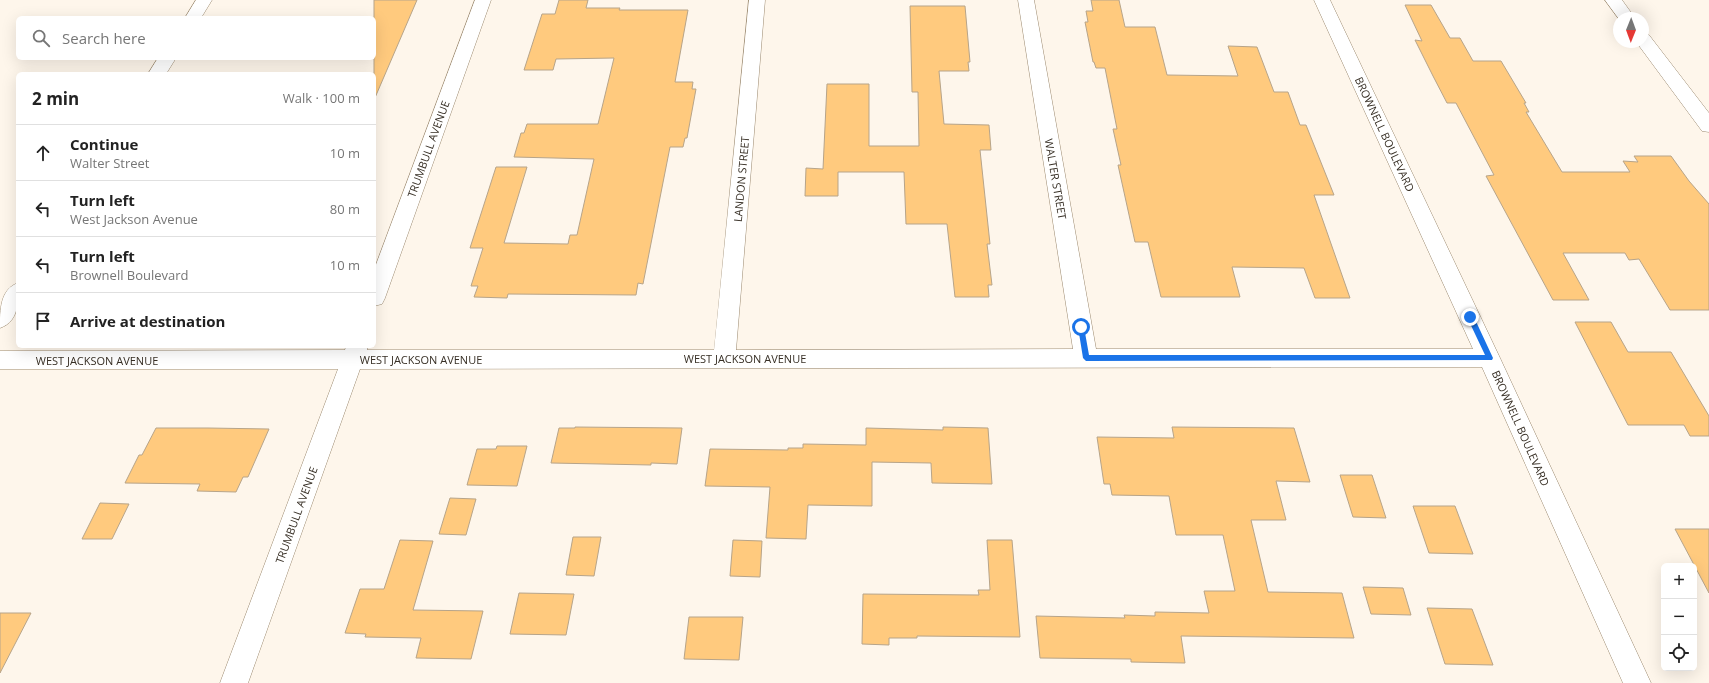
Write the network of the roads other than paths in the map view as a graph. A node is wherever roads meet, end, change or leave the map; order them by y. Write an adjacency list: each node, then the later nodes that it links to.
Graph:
1 (204, 0): 8 (street)
2 (483, 0): 13 (street, TRUMBULL AVENUE)
3 (757, 0): 17 (street, LANDON STREET)
4 (1026, 0): 18 (street, WALTER STREET)
5 (1322, 0): 19 (street, BROWNELL BOULEVARD)
6 (1613, 0): 7 (street)
7 (1622, 12)
8 (194, 16)
9 (1649, 48): 12 (street)
10 (166, 60): 11 (street)
11 (158, 72)
12 (1709, 126)
13 (376, 293)
14 (16, 294): 15 (street)
15 (0, 319)
16 (355, 353): 17 (street, WEST JACKSON AVENUE); 20 (street, WEST JACKSON AVENUE); 21 (street, TRUMBULL AVENUE)
17 (724, 358): 18 (street, WEST JACKSON AVENUE)
18 (1086, 358): 19 (street, WEST JACKSON AVENUE)
19 (1489, 358): 22 (street, BROWNELL BOULEVARD)
20 (0, 360)
21 (234, 683)
22 (1637, 683)

